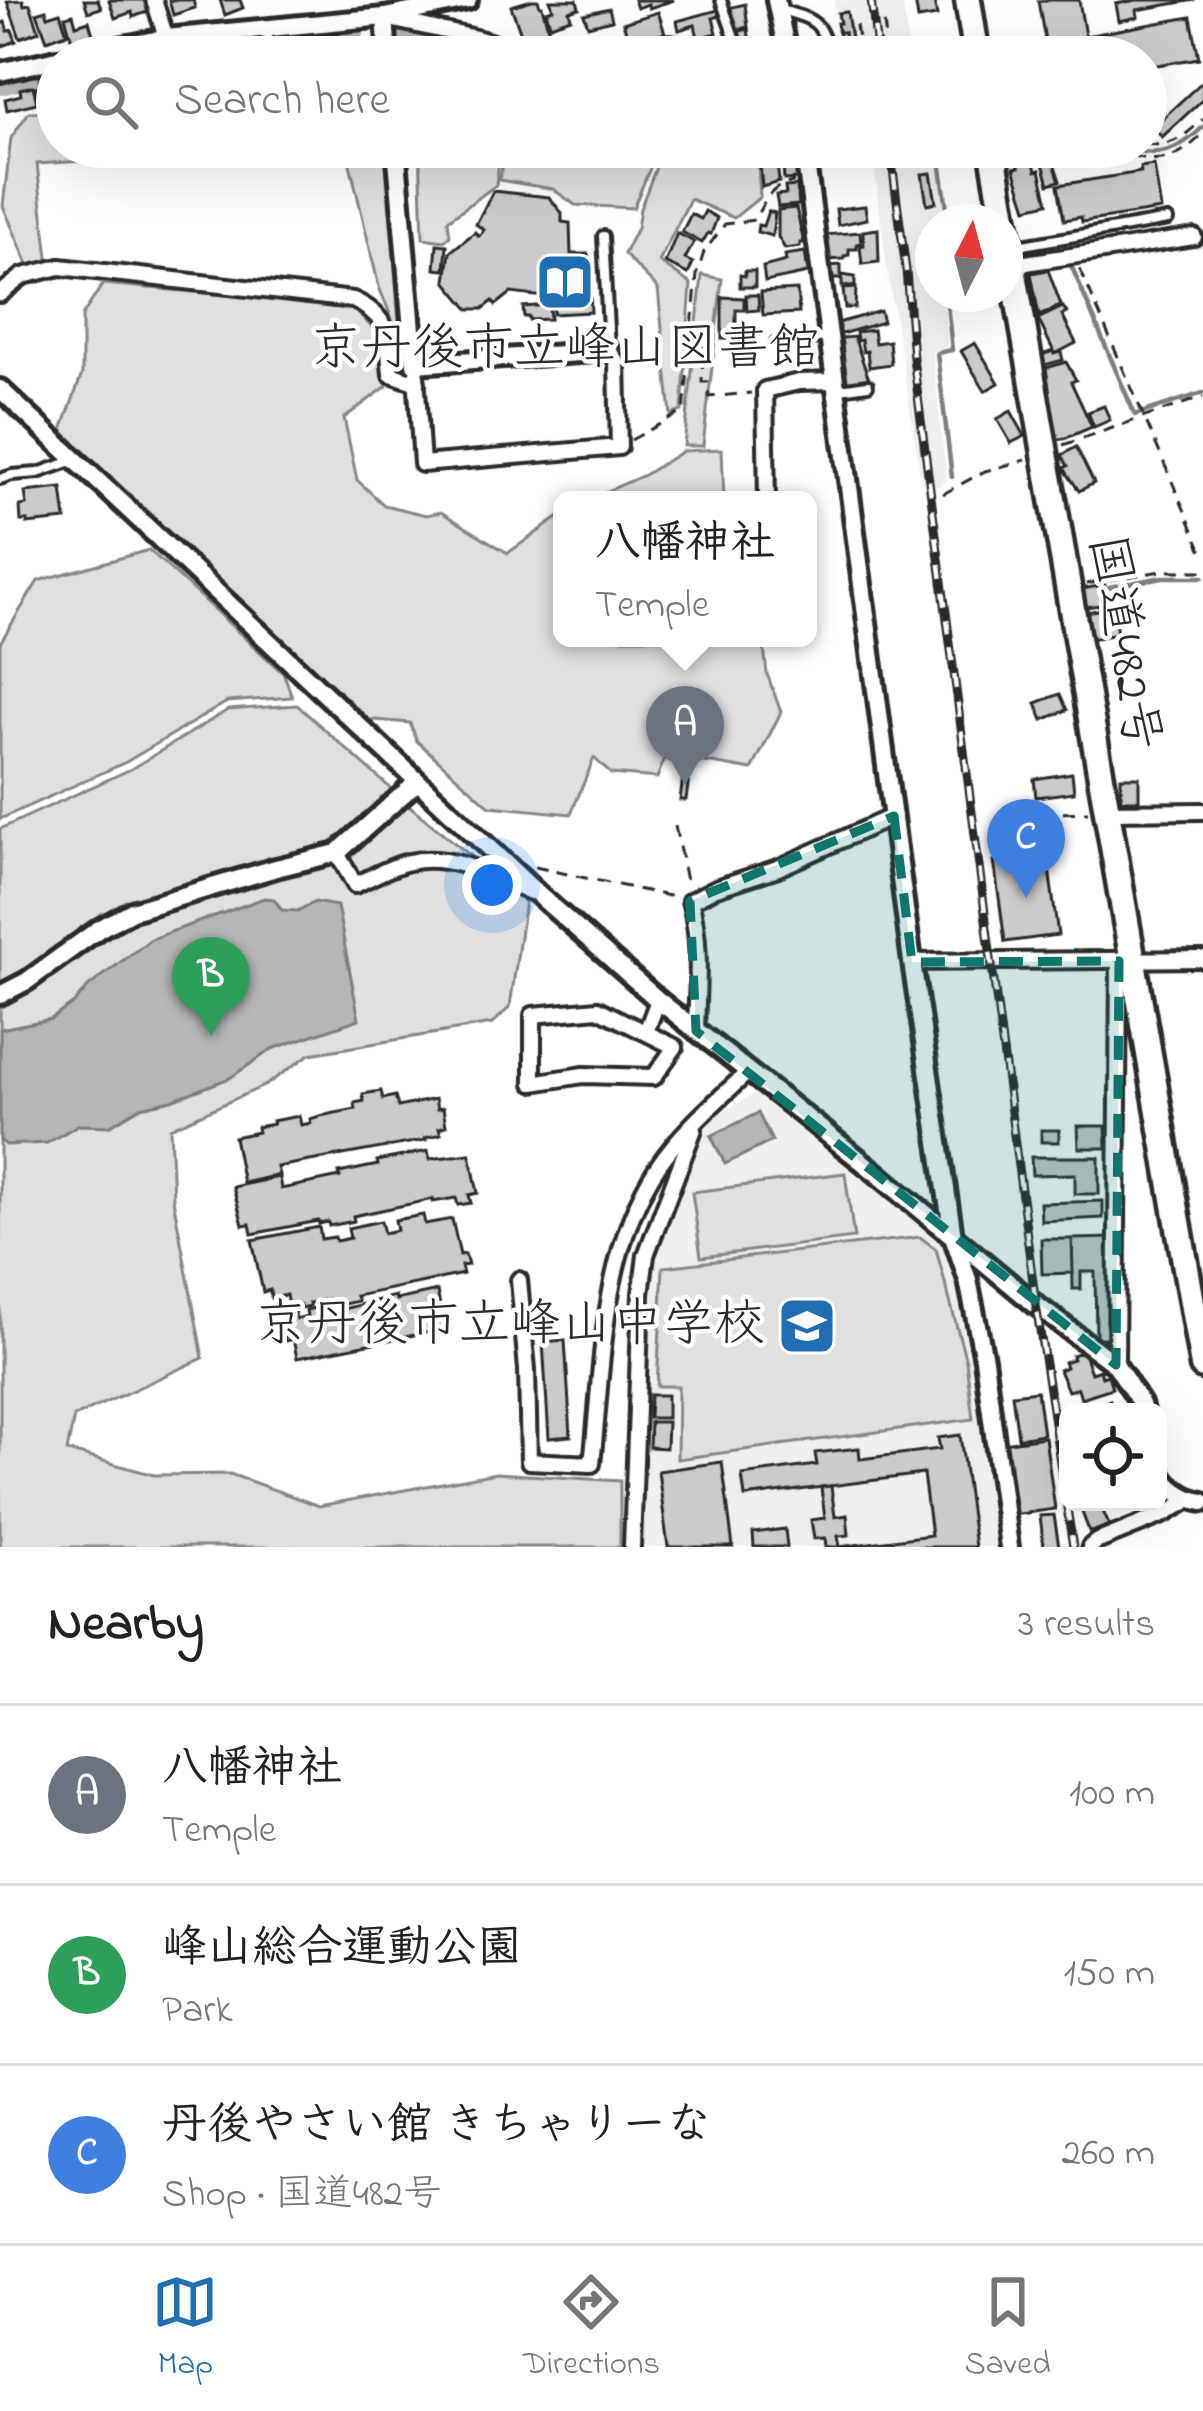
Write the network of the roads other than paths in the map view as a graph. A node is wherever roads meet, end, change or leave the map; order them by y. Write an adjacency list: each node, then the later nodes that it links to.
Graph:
1 (154, 0): 8 (street)
2 (468, 0): 6 (street)
3 (722, 0): 13 (lane)
4 (968, 0): 16 (highway)
5 (777, 5): 14 (street); 15 (lane)
6 (385, 17): 7 (street); 11 (street); 12 (street)
7 (268, 27): 9 (street); 10 (lane)
8 (154, 36)
9 (211, 36)
10 (268, 36)
11 (386, 36)
12 (467, 36)
13 (734, 36)
14 (784, 36)
15 (826, 36)
16 (974, 36)
17 (36, 64): 18 (street)
18 (0, 72)
19 (398, 168): 33 (street)
20 (807, 168): 30 (street)
21 (996, 168): 22 (highway, 国道482号)
22 (1002, 204)
23 (1168, 220): 26 (lane)
24 (603, 236): 32 (lane)
25 (1193, 237): 27 (street)
26 (1023, 254)
27 (1023, 257)
28 (0, 294): 33 (street)
29 (1020, 312): 41 (highway, 国道482号)
30 (828, 337): 31 (lane); 34 (street)
31 (776, 343)
32 (609, 351): 33 (street); 33 (street)
33 (416, 374)
34 (835, 385): 35 (lane); 39 (street); 43 (street)
35 (868, 385)
36 (0, 389): 37 (street)
37 (74, 460): 38 (lane); 40 (street)
38 (0, 479)
39 (767, 491)
40 (417, 782): 44 (street); 45 (street)
41 (1105, 812): 42 (street); 47 (highway, 国道482号)
42 (1203, 812)
43 (894, 816): 48 (street); 51 (street)
44 (338, 853): 45 (street); 49 (street)
45 (541, 897): 50 (street)
46 (1203, 958): 47 (street)
47 (1126, 960): 48 (street); 57 (street); 58 (highway, 国道482号)
48 (912, 962): 55 (street)
49 (0, 994)
50 (658, 1000): 51 (street); 52 (street)
51 (696, 1031): 53 (street)
52 (646, 1032): 52 (street)
53 (748, 1072): 54 (street); 55 (street)
54 (698, 1119): 56 (street); 62 (street)
55 (953, 1236): 57 (street); 63 (street)
56 (519, 1280)
57 (1116, 1365): 59 (street)
58 (1203, 1366)
59 (1140, 1403)
60 (1167, 1482): 61 (street)
61 (1196, 1501): 64 (street)
62 (632, 1547)
63 (1009, 1547)
64 (1090, 1547)

